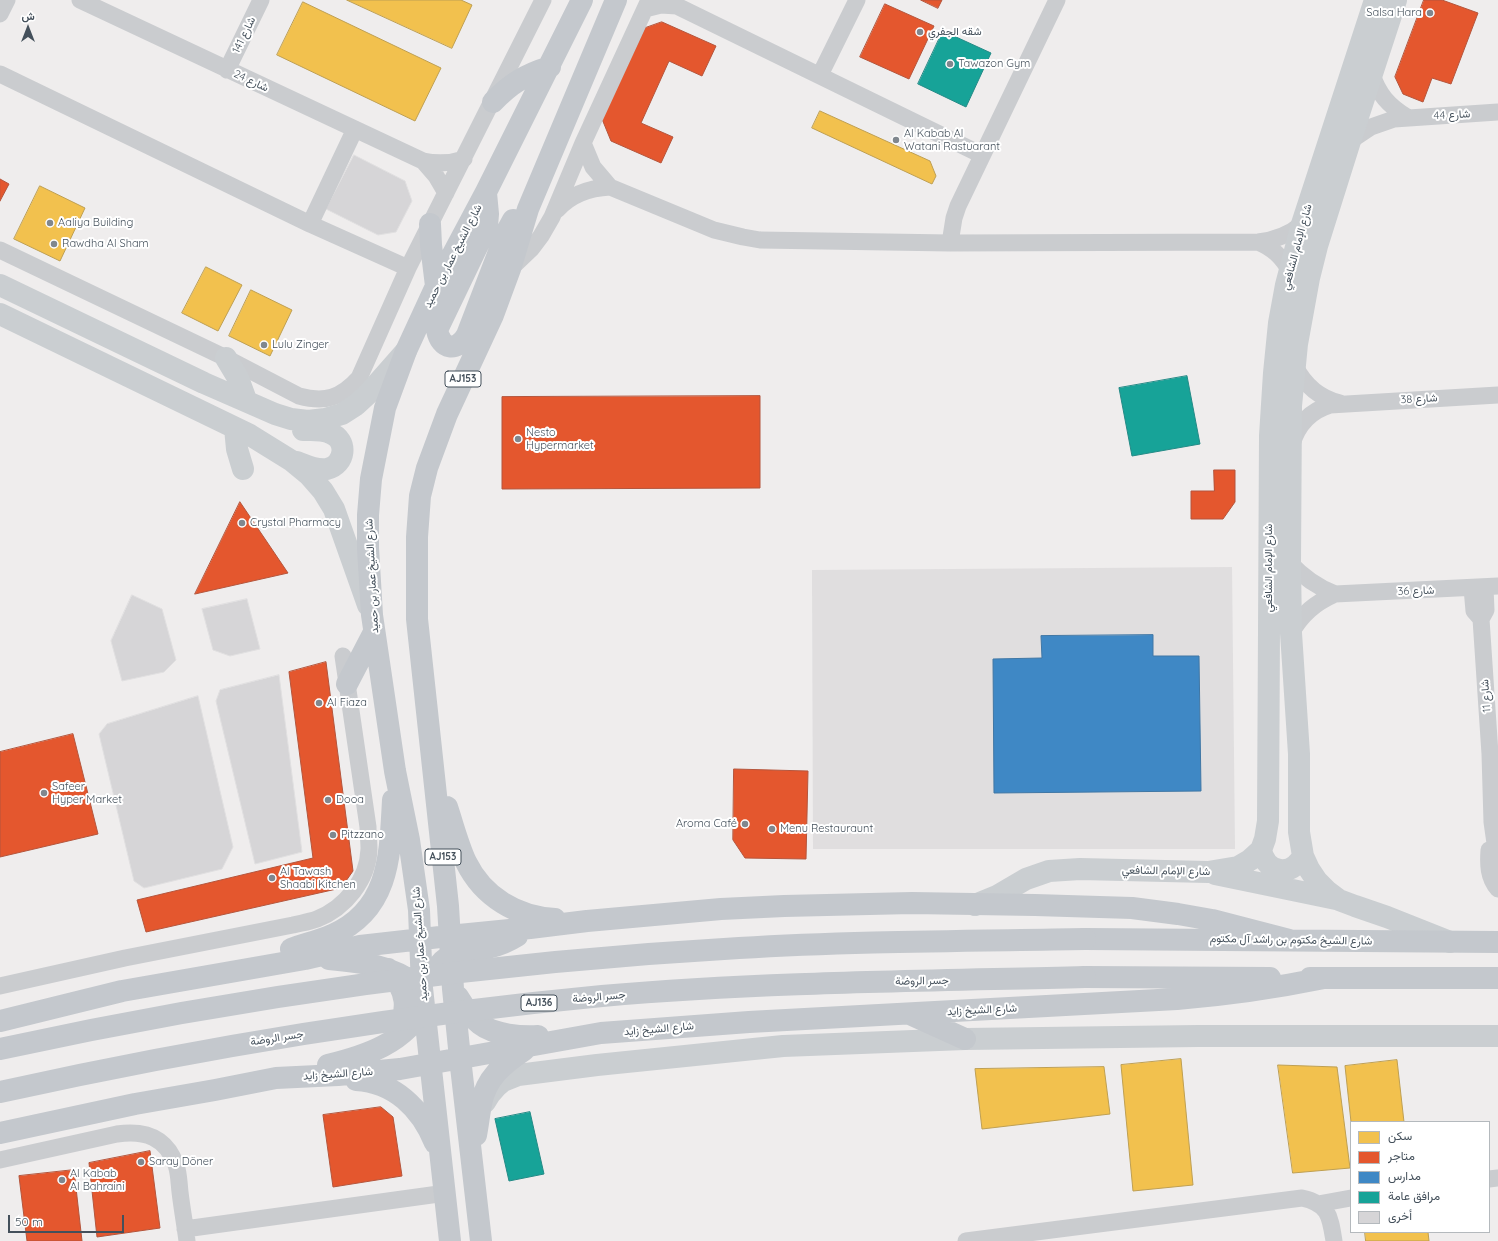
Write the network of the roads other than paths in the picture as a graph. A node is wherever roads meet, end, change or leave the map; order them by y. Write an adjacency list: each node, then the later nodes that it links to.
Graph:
1 (7, 0): 13 (street)
2 (80, 0): 15 (street, شارع 24)
3 (261, 0): 15 (street, شارع 141)
4 (543, 0): 19 (street)
5 (582, 0): 14 (main road, شارع الشيخ عمار بن حميد / AJ153)
6 (616, 0): 31 (main road, شارع الشيخ عمار بن حميد / AJ153)
7 (857, 0): 18 (street)
8 (1057, 0): 25 (street)
9 (1375, 0): 35 (street, شارع الإمام الشافعي)
10 (1396, 0): 17 (street, شارع الإمام الشافعي)
11 (674, 3): 12 (street); 18 (street)
12 (647, 4): 24 (street)
13 (0, 14)
14 (550, 67): 19 (main road); 29 (main road, شارع الشيخ عمار بن حميد / AJ153)
15 (227, 70): 22 (street, شارع 24)
16 (0, 74): 33 (street)
17 (1372, 74): 21 (street); 23 (street, شارع الإمام الشافعي)
18 (820, 76): 25 (street)
19 (493, 102): 26 (street)
20 (1498, 112): 21 (street, شارع 44)
21 (1407, 117): 23 (street, شارع 44)
22 (355, 129): 27 (street, شارع 24); 33 (street)
23 (1350, 141): 47 (street, شارع الإمام الشافعي)
24 (583, 143): 28 (street); 32 (street)
25 (982, 155): 37 (street)
26 (464, 159): 27 (street, شارع 24); 30 (street)
27 (423, 161): 30 (street, شارع 24)
28 (610, 187): 32 (street); 37 (street)
29 (486, 192): 31 (main road); 43 (main road, شارع الشيخ عمار بن حميد / AJ153)
30 (446, 193): 34 (street)
31 (528, 209): 40 (main road, شارع الشيخ عمار بن حميد / AJ153)
32 (552, 217): 40 (street)
33 (310, 224): 39 (street)
34 (430, 224): 39 (street); 43 (main road)
35 (1302, 224): 36 (street); 41 (street, شارع الإمام الشافعي)
36 (1258, 242): 37 (street); 41 (street)
37 (950, 243)
38 (0, 250): 46 (street)
39 (408, 268): 46 (street)
40 (510, 270): 65 (main road, شارع الشيخ عمار بن حميد / AJ153)
41 (1290, 271): 67 (street, شارع الإمام الشافعي)
42 (0, 285): 48 (street)
43 (436, 286): 45 (main road, شارع الشيخ عمار بن حميد / AJ153)
44 (0, 314): 52 (street)
45 (406, 351): 50 (street); 59 (main road, شارع الشيخ عمار بن حميد / AJ153)
46 (226, 358): 50 (street)
47 (1295, 366): 51 (street, شارع 38); 53 (street, شارع الإمام الشافعي)
48 (204, 383): 50 (street); 54 (street)
49 (1498, 395): 51 (street, شارع 38)
50 (246, 400)
51 (1340, 403): 53 (street, شارع 38)
52 (235, 428): 54 (street); 55 (street)
53 (1291, 446): 56 (street, شارع الإمام الشافعي)
54 (292, 461): 59 (street)
55 (243, 469)
56 (1290, 563): 58 (street, شارع 36); 60 (street, شارع الإمام الشافعي)
57 (1485, 587): 58 (street, شارع 36); 63 (street, شارع 11)
58 (1335, 594): 60 (street, شارع 36)
59 (373, 624): 62 (main road); 64 (main road, شارع الشيخ عمار بن حميد / AJ153)
60 (1291, 633): 68 (street, شارع الإمام الشافعي)
61 (343, 656): 62 (street)
62 (347, 684): 86 (street)
63 (1494, 754): 66 (street, شارع 11)
64 (395, 771): 79 (main road, شارع الشيخ عمار بن حميد / AJ153); 83 (main road)
65 (435, 778): 74 (main road); 79 (main road, شارع الشيخ عمار بن حميد / AJ153)
66 (1492, 822): 69 (street, شارع 11); 71 (street, شارع 11)
67 (1261, 850): 68 (street); 70 (street, شارع الإمام الشافعي)
68 (1303, 856): 72 (street, شارع الإمام الشافعي)
69 (1498, 864)
70 (1208, 872): 72 (street); 73 (street, شارع الإمام الشافعي)
71 (1498, 889)
72 (1339, 900): 77 (street, شارع الإمام الشافعي)
73 (975, 904): 74 (main road); 76 (main road)
74 (587, 921): 75 (main road)
75 (530, 928): 79 (main road); 80 (main road)
76 (1289, 940): 77 (main road, شارع الشيخ مكتوم بن راشد آل مكتوم); 99 (main road, شارع الشيخ مكتوم بن راشد آل مكتوم, bridge)
77 (1451, 942): 78 (main road, شارع الشيخ مكتوم بن راشد آل مكتوم)
78 (1498, 942)
79 (438, 947): 80 (main road); 81 (main road); 87 (main road, شارع الشيخ عمار بن حميد); 88 (main road, شارع الشيخ عمار بن حميد); 88 (main road)
80 (478, 950): 87 (main road)
81 (305, 959): 82 (main road); 83 (main road)
82 (387, 968): 88 (main road); 96 (main road)
83 (218, 973): 90 (main road)
84 (1324, 978): 85 (main road); 91 (main road, شارع الشيخ زايد); 104 (main road, جسر الروضة / AJ136, bridge)
85 (1498, 978)
86 (0, 986)
87 (457, 995): 93 (main road, شارع الشيخ عمار بن حميد); 94 (main road)
88 (425, 996): 93 (main road); 96 (main road); 101 (main road, شارع الشيخ عمار بن حميد)
89 (0, 1004): 90 (main road)
90 (27, 1014): 92 (main road)
91 (909, 1014): 94 (main road, شارع الشيخ زايد); 97 (main road)
92 (0, 1021)
93 (457, 1031): 100 (main road, شارع الشيخ عمار بن حميد)
94 (601, 1033): 98 (main road, شارع الشيخ زايد)
95 (1498, 1036): 97 (street)
96 (396, 1039): 102 (main road)
97 (965, 1039): 105 (street)
98 (531, 1046): 100 (main road, شارع الشيخ زايد); 105 (main road)
99 (0, 1049)
100 (460, 1058): 101 (main road, شارع الشيخ زايد); 107 (main road, شارع الشيخ عمار بن حميد)
101 (430, 1063): 102 (main road, شارع الشيخ زايد); 108 (main road, شارع الشيخ عمار بن حميد)
102 (276, 1078): 103 (main road, شارع الشيخ زايد)
103 (215, 1090): 106 (main road, شارع الشيخ زايد); 108 (main road)
104 (0, 1092)
105 (479, 1122): 107 (main road)
106 (0, 1133)
107 (471, 1152): 115 (main road, شارع الشيخ عمار بن حميد)
108 (441, 1158): 110 (main road, شارع الشيخ عمار بن حميد)
109 (0, 1160): 113 (street)
110 (446, 1193): 113 (street); 114 (main road, شارع الشيخ عمار بن حميد)
111 (1350, 1198): 112 (street)
112 (1318, 1204): 116 (street); 117 (street)
113 (186, 1235)
114 (450, 1241)
115 (481, 1241)
116 (966, 1241)
117 (1334, 1241)

